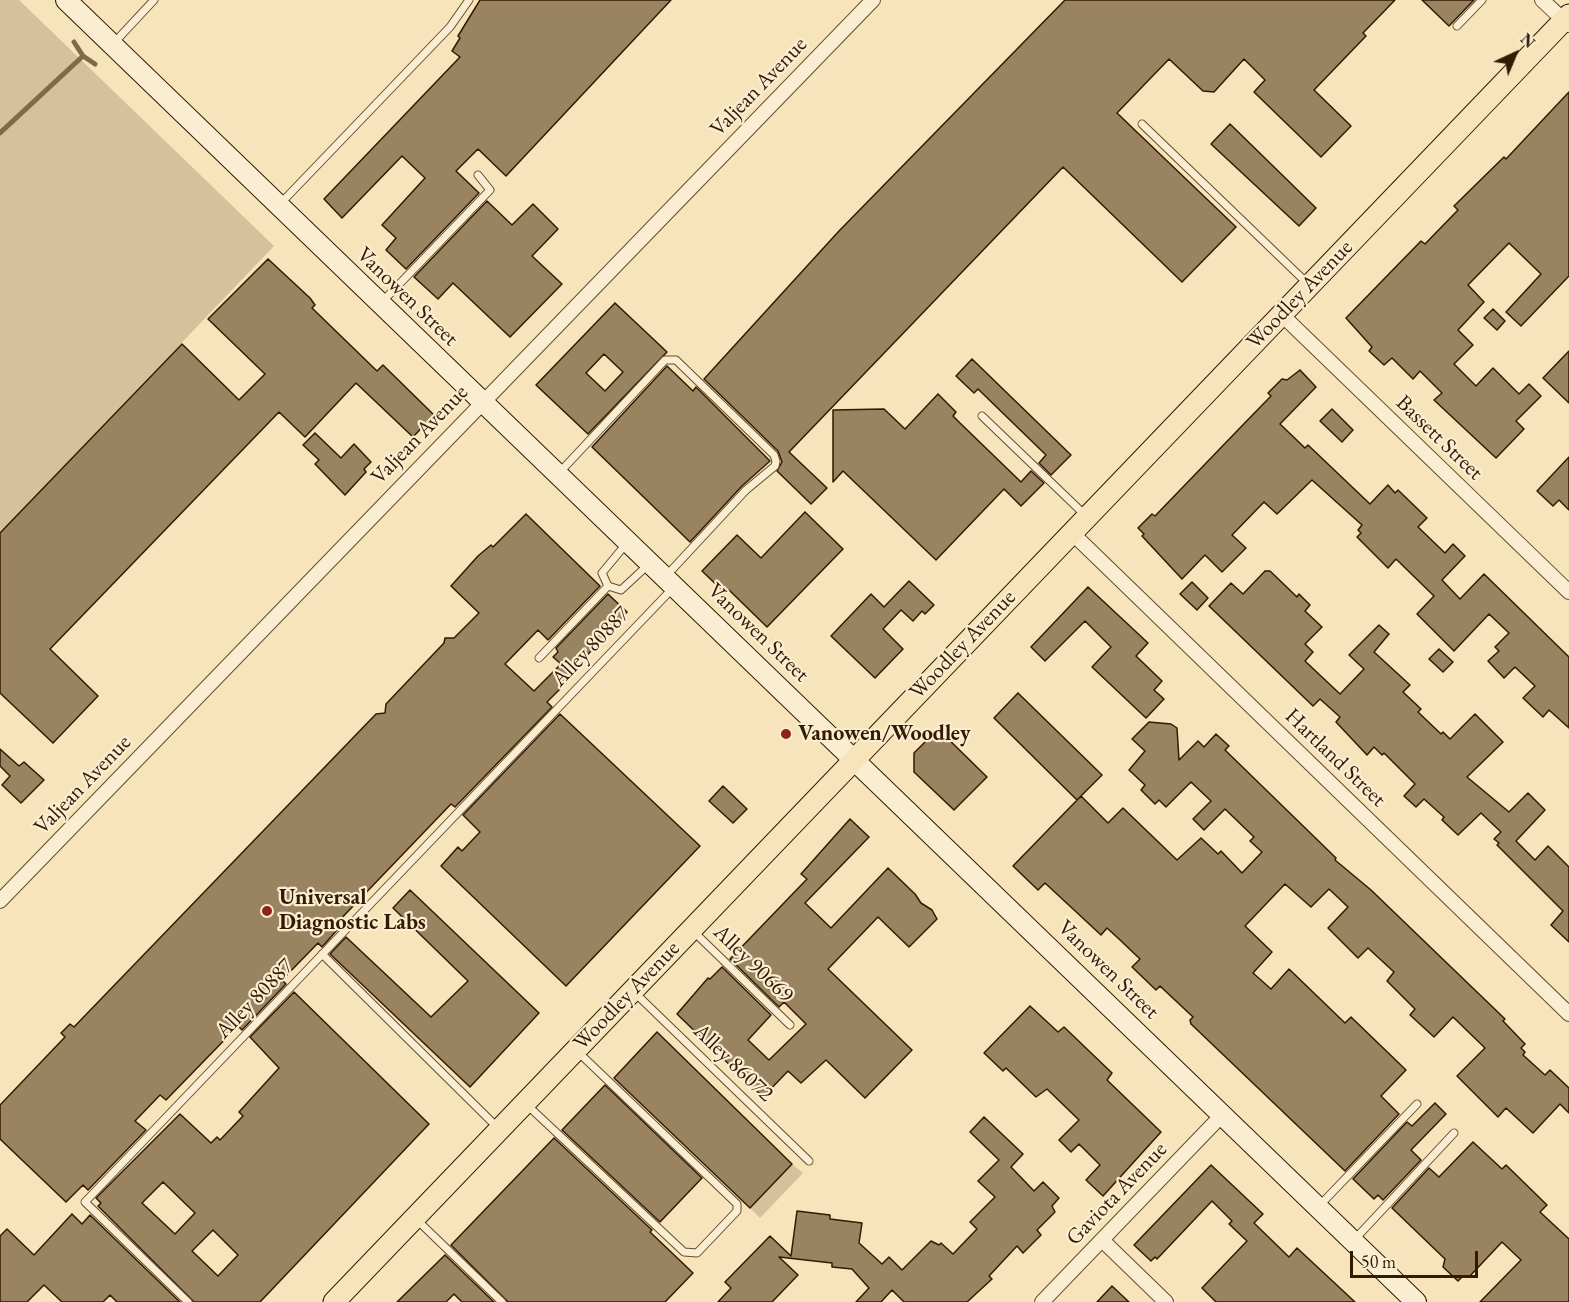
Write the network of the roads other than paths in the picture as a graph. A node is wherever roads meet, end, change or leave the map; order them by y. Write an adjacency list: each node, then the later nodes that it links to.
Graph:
1 (66, 0): 9 (main road, Vanowen Street)
2 (154, 0): 9 (lane)
3 (469, 0): 12 (lane)
4 (873, 0): 16 (street, Valjean Avenue)
5 (1482, 0): 8 (lane)
6 (1542, 0): 7 (street)
7 (1567, 21): 13 (main road, Woodley Avenue)
8 (1456, 26)
9 (112, 45): 12 (main road, Vanowen Street)
10 (1142, 124): 13 (lane)
11 (478, 175): 14 (lane)
12 (279, 206): 14 (main road, Vanowen Street)
13 (1309, 285): 15 (main road, Woodley Avenue)
14 (380, 304): 16 (main road, Vanowen Street)
15 (1281, 314): 19 (main road, Woodley Avenue); 25 (street, Bassett Street)
16 (482, 401): 18 (main road, Vanowen Street); 28 (street, Valjean Avenue)
17 (982, 416): 19 (lane)
18 (557, 474): 21 (main road, Vanowen Street); 23 (lane, Alley 80887)
19 (1086, 516): 20 (main road, Woodley Avenue)
20 (1071, 532): 27 (main road, Woodley Avenue); 32 (street, Hartland Street)
21 (628, 542): 22 (main road, Vanowen Street); 24 (lane)
22 (650, 563): 23 (main road, Vanowen Street); 24 (lane)
23 (669, 582): 27 (main road, Vanowen Street); 30 (lane, Alley 80887)
24 (608, 586): 26 (lane)
25 (1569, 592)
26 (539, 658)
27 (855, 759): 29 (main road, Woodley Avenue); 37 (main road, Vanowen Street)
28 (0, 902)
29 (691, 929): 31 (main road, Woodley Avenue); 33 (lane, Alley 90669)
30 (322, 954): 38 (lane); 46 (lane, Alley 80887)
31 (632, 990): 34 (main road, Woodley Avenue); 40 (lane, Alley 86072)
32 (1569, 1014)
33 (790, 1025)
34 (575, 1050): 35 (main road, Woodley Avenue); 35 (lane)
35 (525, 1103): 38 (main road, Woodley Avenue)
36 (1417, 1104): 41 (lane)
37 (1223, 1114): 41 (main road, Vanowen Street); 43 (street, Gaviota Avenue)
38 (499, 1129): 42 (main road, Woodley Avenue)
39 (1454, 1133): 44 (lane)
40 (809, 1161)
41 (1318, 1207): 44 (main road, Vanowen Street)
42 (415, 1217): 45 (main road, Woodley Avenue); 47 (lane)
43 (1102, 1240): 48 (street, Gaviota Avenue); 49 (street)
44 (1353, 1241): 50 (main road, Vanowen Street)
45 (342, 1297)
46 (188, 1302)
47 (502, 1302)
48 (1042, 1302)
49 (1166, 1302)
50 (1416, 1302)

